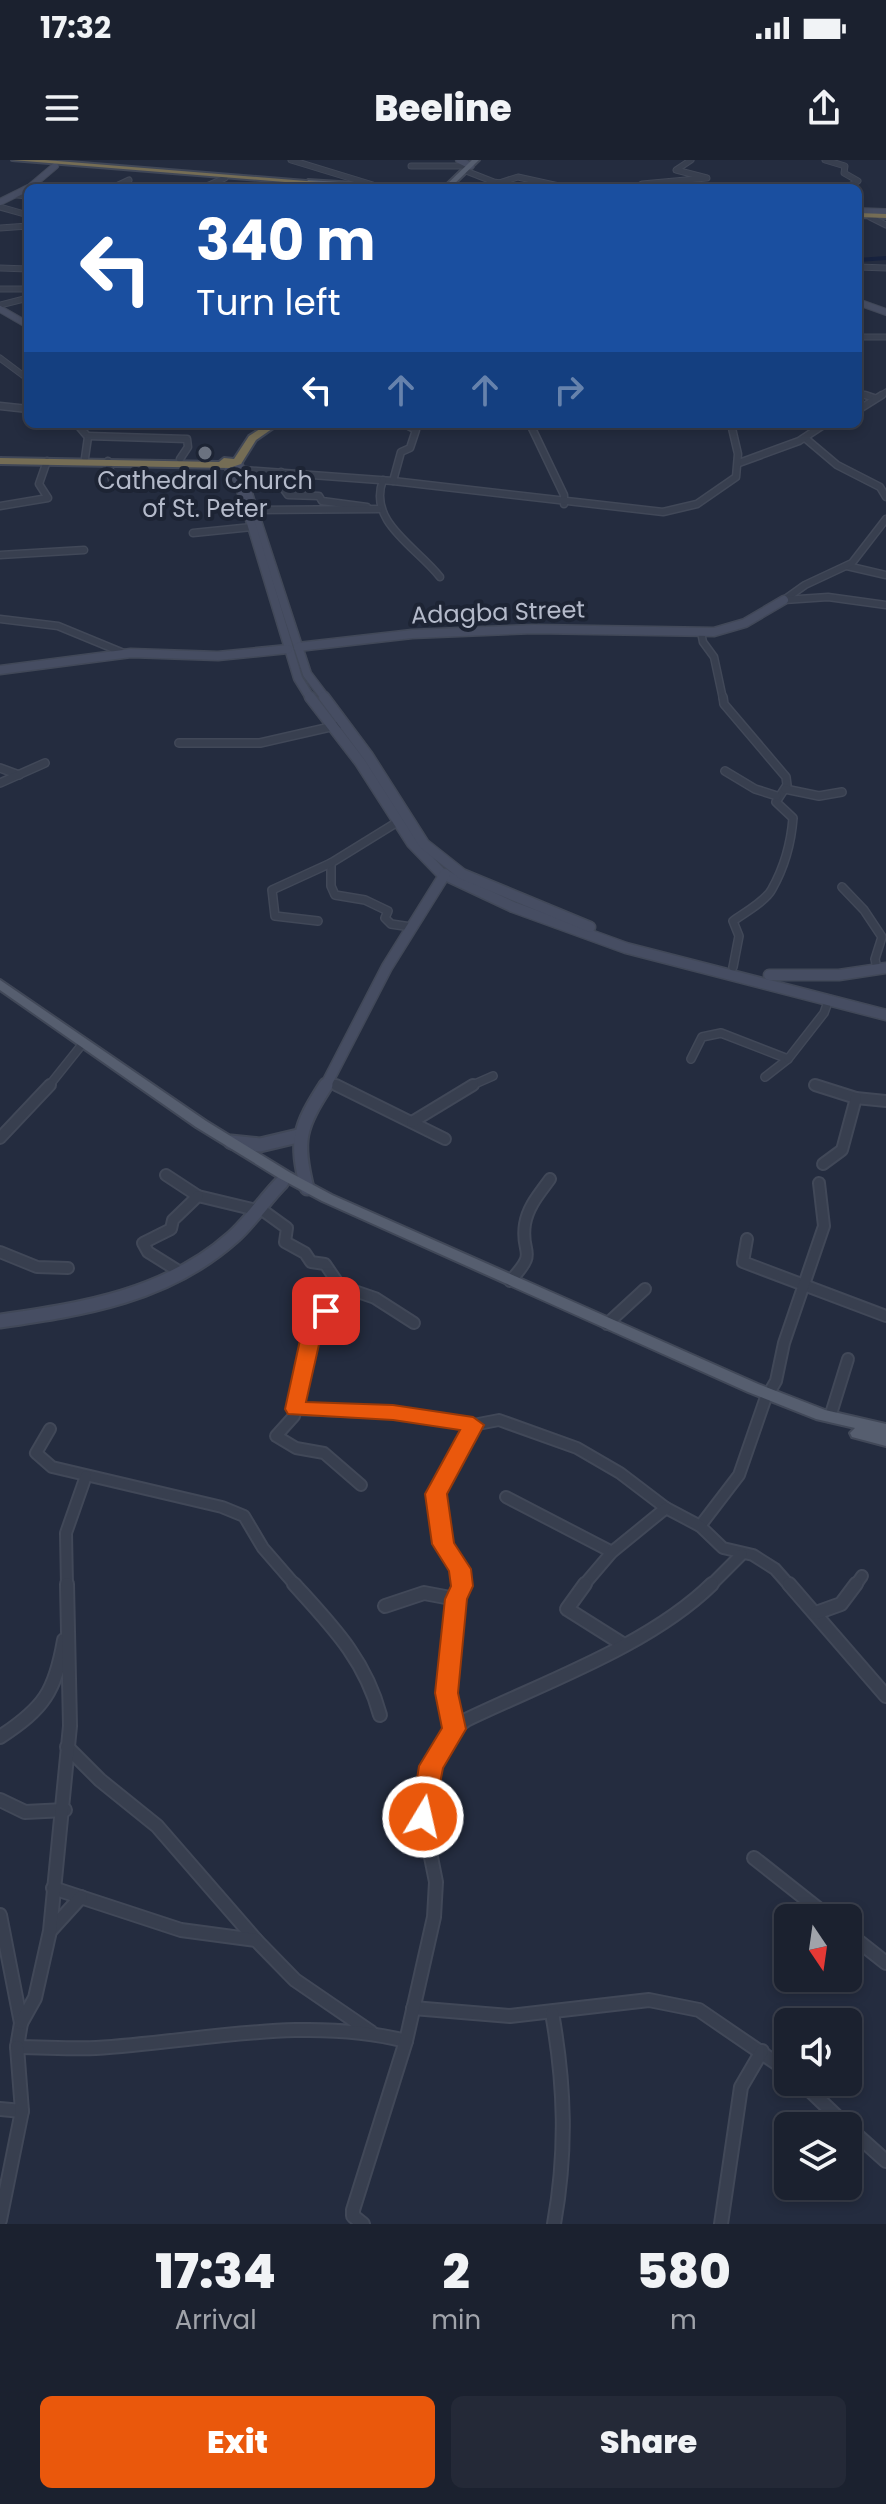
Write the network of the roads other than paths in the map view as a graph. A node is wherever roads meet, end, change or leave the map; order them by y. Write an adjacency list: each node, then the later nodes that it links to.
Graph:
1 (281, 160): 8 (street)
2 (291, 160): 8 (street)
3 (459, 160): 9 (street)
4 (691, 160): 24 (street)
5 (825, 160): 25 (street)
6 (13, 161): 7 (highway)
7 (57, 163): 11 (highway); 13 (highway); 15 (street)
8 (298, 163): 20 (street)
9 (471, 165): 10 (street); 14 (street); 21 (main road)
10 (411, 166)
11 (225, 178): 13 (highway); 17 (street)
12 (129, 180): 16 (street)
13 (307, 183): 18 (highway); 19 (main road)
14 (499, 183): 22 (street); 23 (street)
15 (33, 184)
16 (120, 184)
17 (217, 184)
18 (319, 184)
19 (328, 184)
20 (364, 184)
21 (452, 184)
22 (505, 184)
23 (550, 184)
24 (642, 184)
25 (853, 184)
26 (24, 191): 27 (street)
27 (17, 195): 28 (street); 29 (street)
28 (24, 196)
29 (0, 204): 30 (street)
30 (24, 213)
31 (862, 215): 33 (street)
32 (862, 215): 33 (highway)
33 (886, 218)
34 (24, 226): 35 (street)
35 (0, 228)
36 (862, 267): 38 (street)
37 (0, 268): 39 (street)
38 (886, 268)
39 (24, 269)
40 (0, 289): 41 (street)
41 (24, 289)
42 (24, 299): 44 (street)
43 (862, 305): 45 (street)
44 (0, 307): 46 (street)
45 (886, 314)
46 (24, 322)
47 (862, 337): 48 (street)
48 (886, 337)
49 (0, 358): 50 (street)
50 (24, 376)
51 (886, 392): 53 (street)
52 (862, 394): 53 (street)
53 (874, 398): 56 (street)
54 (0, 406): 55 (street)
55 (24, 409)
56 (862, 409)
57 (81, 428): 64 (street)
58 (260, 428): 71 (highway)
59 (268, 428): 71 (highway)
60 (412, 428): 76 (street)
61 (532, 428): 78 (street)
62 (732, 428): 72 (street)
63 (819, 428): 65 (street)
64 (88, 436): 66 (street); 68 (street)
65 (805, 438): 72 (street); 77 (street)
66 (85, 458): 67 (highway); 68 (highway)
67 (0, 459): 69 (highway)
68 (180, 459): 71 (highway)
69 (47, 461): 70 (highway); 79 (street)
70 (108, 461): 71 (highway); 74 (street)
71 (232, 463): 73 (street); 80 (street); 83 (street)
72 (739, 463): 78 (street)
73 (281, 472): 75 (street); 81 (street)
74 (112, 480)
75 (383, 480): 76 (street); 81 (street)
76 (393, 481): 78 (street)
77 (886, 496)
78 (564, 504)
79 (0, 506)
80 (256, 510): 81 (street); 94 (street)
81 (377, 510): 89 (street)
82 (886, 519): 87 (street)
83 (252, 527): 84 (street); 94 (street)
84 (193, 533)
85 (84, 550): 86 (street)
86 (0, 555)
87 (847, 566): 88 (street); 90 (street)
88 (886, 575)
89 (440, 577)
90 (784, 600): 91 (street); 93 (street, Adagba Street)
91 (886, 605)
92 (0, 619): 95 (street)
93 (701, 632): 94 (street, Adagba Street); 105 (street)
94 (293, 648): 95 (street, Adagba Street); 97 (street); 98 (street)
95 (126, 654): 96 (street, Adagba Street)
96 (0, 670)
97 (343, 724): 98 (street); 112 (street)
98 (332, 727): 99 (street); 108 (street)
99 (179, 743)
100 (45, 763): 103 (street)
101 (0, 768): 103 (street)
102 (725, 771): 107 (street)
103 (19, 775): 104 (street)
104 (0, 783)
105 (785, 789): 106 (street); 107 (street)
106 (842, 792)
107 (777, 796): 116 (street)
108 (399, 821): 109 (street); 110 (street)
109 (331, 863): 113 (street); 114 (street)
110 (445, 874): 112 (street); 114 (street)
111 (842, 887): 117 (street)
112 (516, 902): 115 (street)
113 (318, 921)
114 (411, 927): 129 (street)
115 (702, 964): 116 (street); 121 (street)
116 (733, 967): 118 (street)
117 (881, 968): 118 (street)
118 (769, 975): 122 (street)
119 (0, 984): 137 (main road)
120 (0, 993): 124 (main road)
121 (829, 999): 123 (street); 126 (street)
122 (886, 1008)
123 (886, 1015)
124 (80, 1047): 135 (street); 141 (main road)
125 (691, 1059): 126 (street)
126 (788, 1059): 128 (street)
127 (493, 1076): 133 (street)
128 (765, 1077)
129 (328, 1082): 133 (street); 134 (street)
130 (814, 1085): 131 (street)
131 (856, 1098): 132 (street); 138 (street)
132 (886, 1101)
133 (412, 1122): 136 (street)
134 (298, 1136): 137 (street); 143 (street)
135 (0, 1138)
136 (445, 1139)
137 (227, 1140): 143 (main road)
138 (823, 1164)
139 (166, 1175): 144 (street)
140 (550, 1179): 150 (street)
141 (282, 1182): 145 (street); 159 (main road)
142 (819, 1183): 151 (street)
143 (307, 1188): 150 (main road)
144 (198, 1196): 145 (street); 149 (street)
145 (257, 1208): 149 (street); 152 (street)
146 (747, 1239): 151 (street)
147 (0, 1252): 148 (street)
148 (68, 1268)
149 (180, 1272): 155 (street)
150 (510, 1281): 157 (main road)
151 (807, 1283): 154 (street); 159 (street)
152 (340, 1286): 156 (street); 160 (street)
153 (645, 1289): 157 (street)
154 (886, 1316)
155 (0, 1321)
156 (414, 1323)
157 (607, 1324): 159 (main road)
158 (848, 1359): 161 (street)
159 (767, 1397): 161 (main road); 165 (main road); 170 (street)
160 (295, 1409): 162 (street); 167 (street)
161 (830, 1417): 164 (main road)
162 (473, 1425): 169 (street); 174 (street)
163 (50, 1429): 166 (street)
164 (886, 1430)
165 (886, 1440)
166 (86, 1476): 177 (street); 180 (street)
167 (361, 1485)
168 (506, 1497): 171 (street)
169 (666, 1508): 170 (street); 171 (street)
170 (700, 1526): 172 (street)
171 (612, 1552): 178 (street)
172 (742, 1554): 176 (street); 178 (street)
173 (862, 1576): 176 (street)
174 (456, 1599): 175 (street); 181 (street)
175 (385, 1606)
176 (816, 1613): 179 (street)
177 (67, 1621): 182 (street); 183 (street)
178 (621, 1643): 181 (street)
179 (886, 1696)
180 (380, 1715)
181 (454, 1729): 195 (street)
182 (0, 1737)
183 (67, 1747): 185 (street); 192 (street)
184 (0, 1800): 185 (street)
185 (65, 1810): 187 (street)
186 (754, 1858): 189 (street)
187 (53, 1888): 188 (street); 191 (street)
188 (81, 1897): 191 (street); 192 (street)
189 (812, 1904)
190 (0, 1915): 197 (street)
191 (50, 1931): 197 (street)
192 (256, 1940): 198 (street)
193 (862, 1944): 194 (street)
194 (886, 1963)
195 (413, 2008): 196 (street); 199 (street)
196 (552, 2013): 201 (street); 211 (street)
197 (21, 2023): 200 (street)
198 (371, 2032): 199 (street); 200 (street)
199 (406, 2041): 210 (street)
200 (17, 2047): 205 (street)
201 (762, 2051): 202 (street); 212 (street)
202 (774, 2060)
203 (816, 2096): 206 (street)
204 (0, 2109): 205 (street)
205 (22, 2111): 209 (street)
206 (833, 2112)
207 (862, 2139): 208 (street)
208 (886, 2161)
209 (0, 2220)
210 (363, 2224)
211 (554, 2224)
212 (721, 2224)

